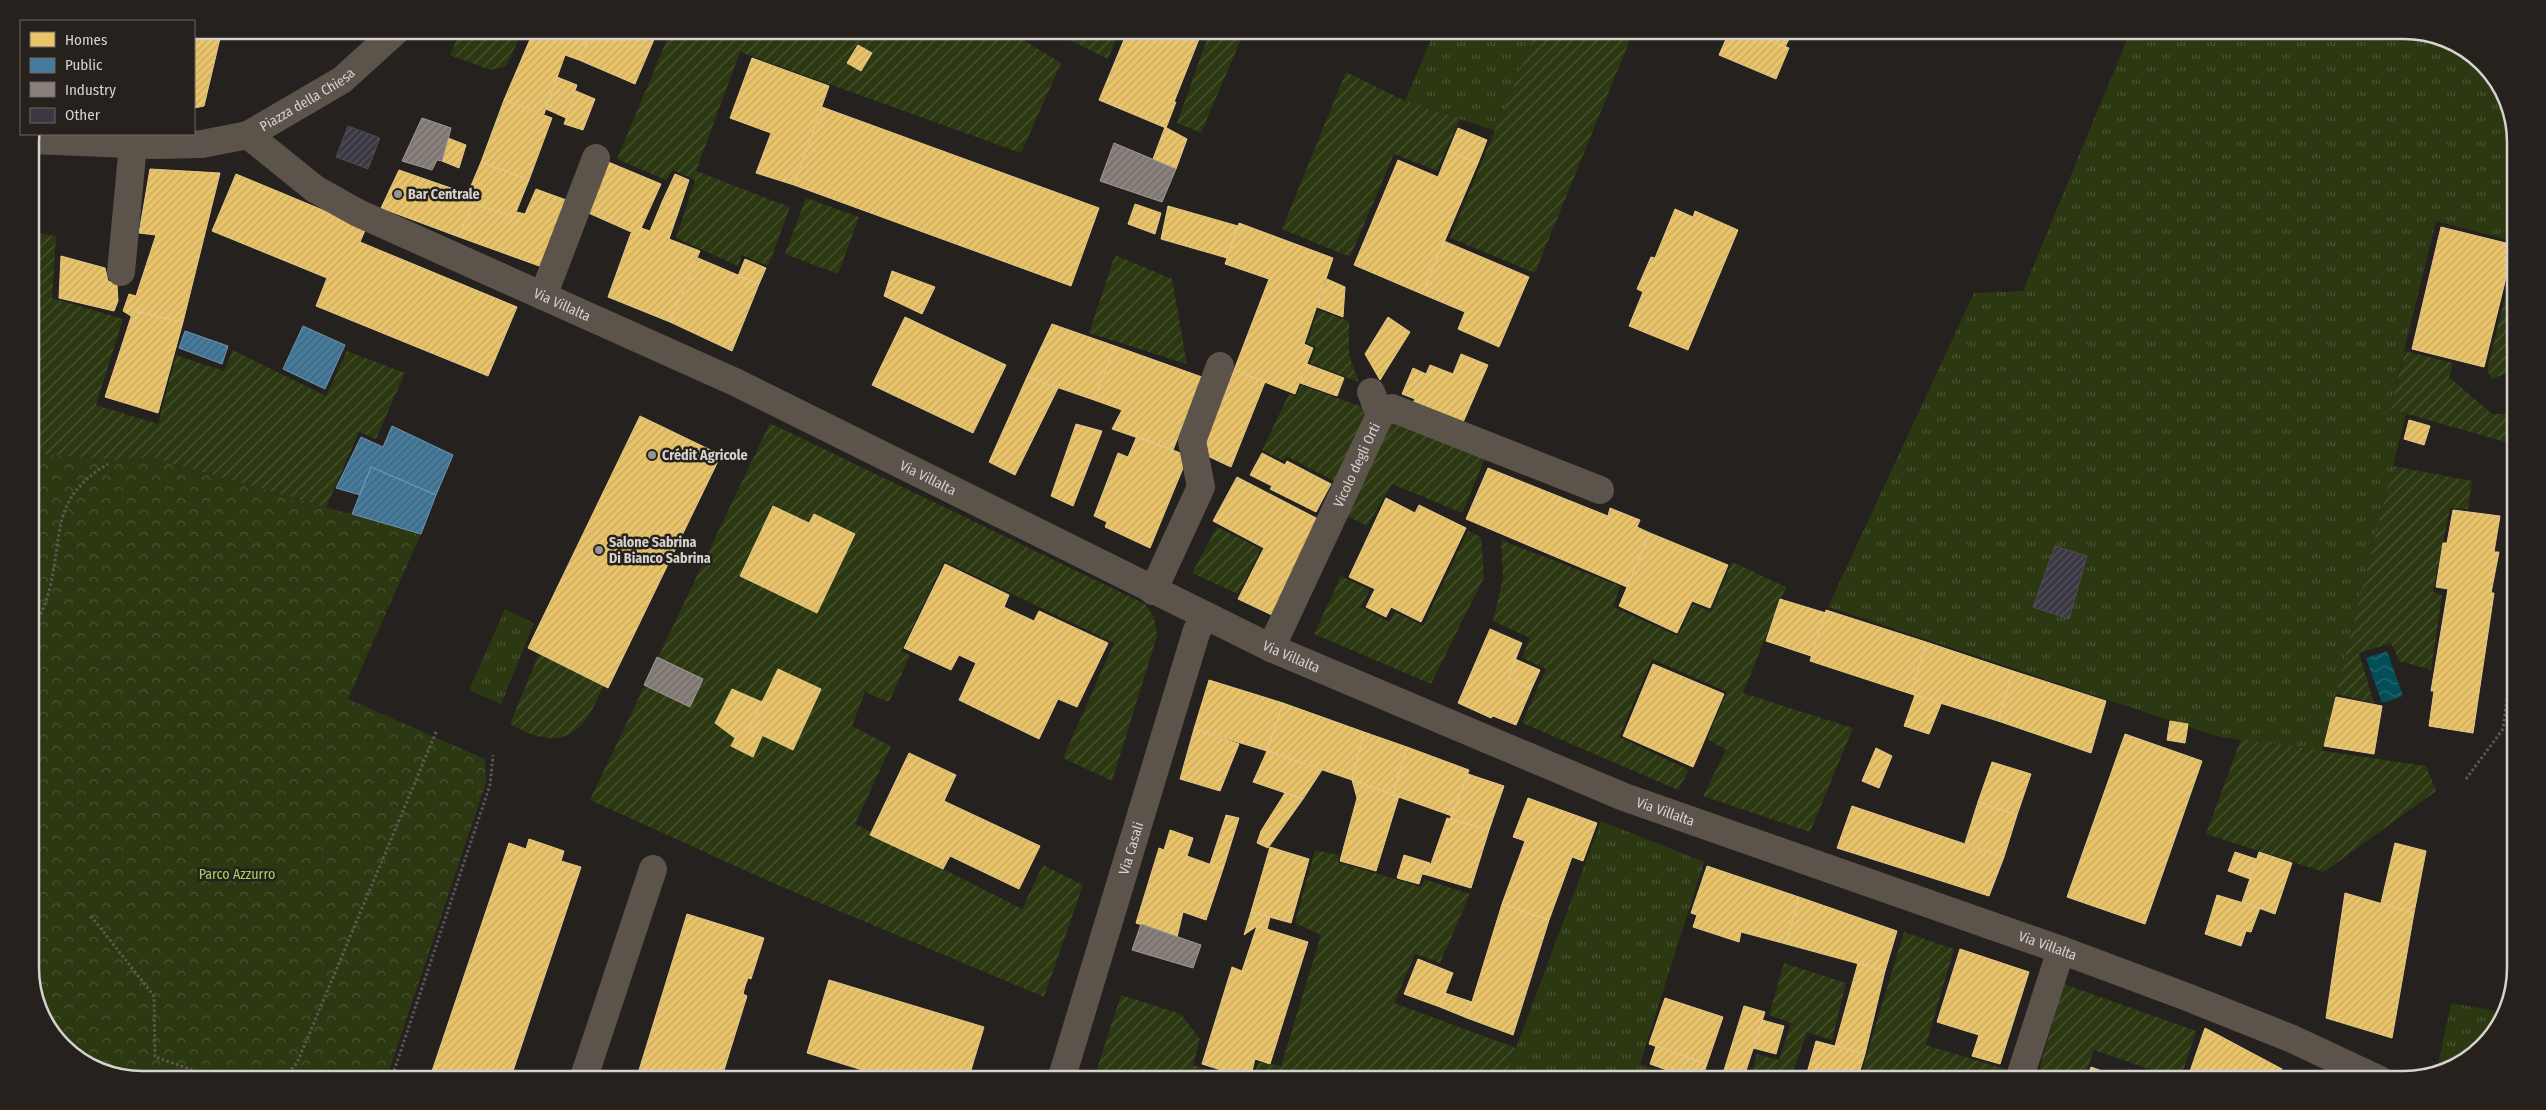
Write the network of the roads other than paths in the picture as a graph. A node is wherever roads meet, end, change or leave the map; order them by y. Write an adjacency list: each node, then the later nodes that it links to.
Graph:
1 (387, 39): 2 (street, Piazza della Chiesa)
2 (248, 135): 3 (street, Piazza della Chiesa); 7 (street, Via Villalta)
3 (134, 139): 4 (street, Piazza della Chiesa); 6 (street)
4 (39, 140)
5 (596, 158): 7 (street)
6 (121, 272)
7 (542, 296): 10 (street, Via Villalta)
8 (1220, 366): 10 (street)
9 (1600, 490): 12 (street, Vicolo degli Orti)
10 (1153, 591): 11 (street, Via Villalta)
11 (1204, 616): 12 (street, Via Villalta); 16 (street, Via Casali)
12 (1271, 648): 14 (street, Via Villalta)
13 (653, 869): 15 (street)
14 (2061, 950): 17 (street); 18 (street, Via Villalta)
15 (586, 1071)
16 (1064, 1071)
17 (2022, 1071)
18 (2361, 1071)

